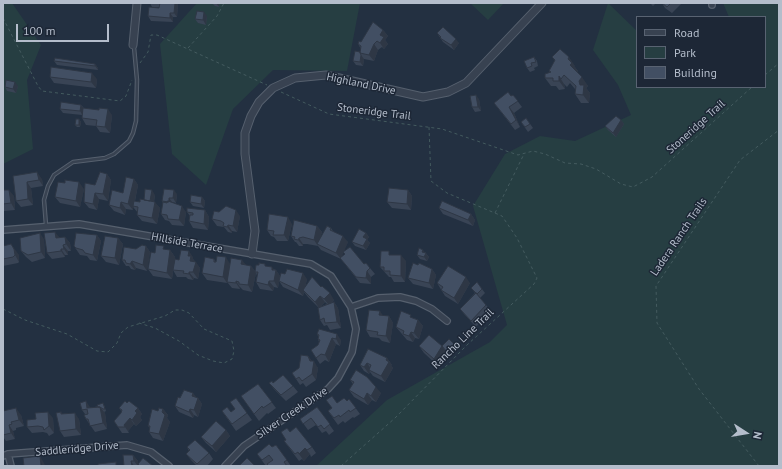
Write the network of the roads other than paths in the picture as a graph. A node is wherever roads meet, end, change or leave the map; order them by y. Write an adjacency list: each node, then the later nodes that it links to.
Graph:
1 (137, 3): 3 (street)
2 (542, 3): 6 (street, Highland Drive)
3 (133, 45): 4 (lane)
4 (46, 225): 5 (street, Hillside Terrace); 6 (street, Hillside Terrace)
5 (3, 230)
6 (252, 254): 7 (street, Hillside Terrace)
7 (351, 307): 8 (street); 12 (street, Silver Creek Drive)
8 (448, 321)
9 (6, 455): 10 (street); 11 (street, Saddleridge Drive)
10 (11, 466)
11 (169, 466)
12 (225, 466)

